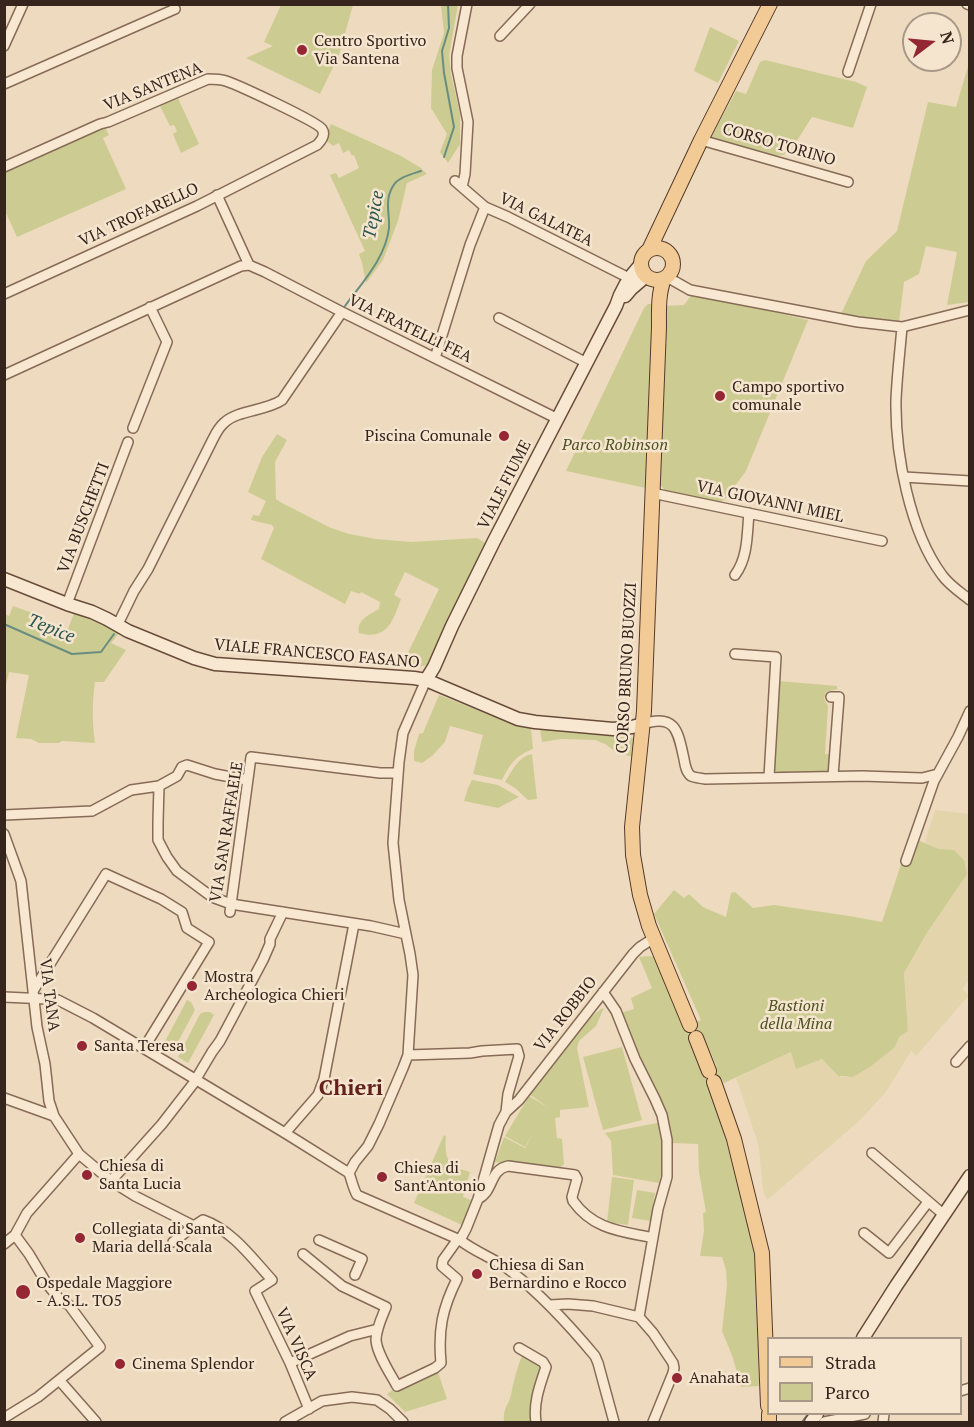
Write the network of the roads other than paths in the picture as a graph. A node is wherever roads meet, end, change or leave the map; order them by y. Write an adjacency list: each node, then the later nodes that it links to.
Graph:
1 (23, 4): 8 (street)
2 (467, 4): 16 (street, VIA GALATEA)
3 (530, 4): 7 (street)
4 (770, 4): 11 (main road, CORSO TORINO)
5 (871, 4): 9 (street)
6 (178, 6): 10 (street)
7 (500, 36)
8 (4, 46)
9 (848, 72)
10 (4, 84)
11 (701, 140): 13 (street, CORSO TORINO); 14 (main road, CORSO TORINO)
12 (4, 166): 15 (street, VIA SANTENA)
13 (848, 182)
14 (675, 194): 17 (main road, CORSO TORINO); 18 (main road, CORSO TORINO)
15 (217, 195): 19 (street, VIA TROFARELLO); 23 (street, VIA TROFARELLO)
16 (485, 207): 21 (street, VIA GALATEA); 31 (street)
17 (649, 250): 18 (main road); 20 (main road)
18 (668, 251): 22 (main road)
19 (249, 265): 26 (street); 28 (street, VIA FRATELLI FEA)
20 (646, 273): 21 (street, VIALE FIUME); 22 (main road); 24 (main road, CORSO BRUNO BUOZZI); 25 (street, VIALE FIUME)
21 (629, 278): 25 (street, VIALE FIUME)
22 (665, 278): 24 (main road, CORSO BRUNO BUOZZI); 30 (street)
23 (4, 294)
24 (659, 303): 39 (main road, CORSO BRUNO BUOZZI)
25 (616, 306): 32 (street, VIALE FIUME)
26 (150, 308): 33 (street); 35 (street)
27 (969, 310): 30 (street)
28 (342, 312): 31 (street, VIA FRATELLI FEA); 46 (street)
29 (499, 318): 32 (street)
30 (902, 327): 37 (street)
31 (435, 358): 34 (street, VIA FRATELLI FEA)
32 (587, 363): 34 (street, VIALE FIUME)
33 (4, 375)
34 (558, 419): 48 (street, VIALE FIUME)
35 (133, 428)
36 (128, 442): 45 (street, VIA BUSCHETTI)
37 (904, 477): 38 (street); 44 (street)
38 (969, 481)
39 (652, 493): 40 (street, VIA GIOVANNI MIEL); 51 (main road, CORSO BRUNO BUOZZI)
40 (749, 513): 41 (street, VIA GIOVANNI MIEL); 42 (street)
41 (882, 541)
42 (735, 575)
43 (4, 579): 45 (street, VIALE FRANCESCO FASANO)
44 (969, 600)
45 (67, 604): 46 (street, VIALE FRANCESCO FASANO)
46 (118, 624): 48 (street, VIALE FRANCESCO FASANO)
47 (735, 654): 55 (street)
48 (426, 680): 51 (street, VIALE FRANCESCO FASANO); 52 (street)
49 (837, 694): 54 (street)
50 (969, 711): 53 (street)
51 (643, 724): 55 (street); 66 (main road, CORSO BRUNO BUOZZI)
52 (398, 773): 56 (street, VIA SAN RAFFAELE); 65 (street)
53 (938, 774): 54 (street); 61 (street)
54 (834, 776): 55 (street)
55 (769, 777)
56 (247, 780): 57 (street); 62 (street, VIA SAN RAFFAELE)
57 (159, 786): 58 (street); 62 (street)
58 (4, 815)
59 (4, 834): 60 (street, VIA TANA)
60 (6, 846): 68 (street, VIA TANA)
61 (906, 861)
62 (230, 908): 63 (street)
63 (283, 912): 64 (street); 74 (street)
64 (354, 924): 65 (street); 78 (street)
65 (406, 934): 72 (street)
66 (654, 938): 67 (street, VIA ROBBIO); 104 (main road, CORSO BRUNO BUOZZI)
67 (603, 992): 76 (street, VIA ROBBIO); 91 (street)
68 (33, 995): 69 (street); 71 (street); 71 (street); 77 (street, VIA TANA)
69 (4, 997)
70 (969, 1046): 73 (street)
71 (144, 1048): 74 (street)
72 (408, 1055): 76 (street); 81 (street)
73 (956, 1062)
74 (196, 1079): 78 (street); 83 (street)
75 (4, 1098): 77 (street)
76 (506, 1112): 84 (street)
77 (54, 1116): 80 (street, VIA TANA)
78 (285, 1133): 81 (street)
79 (872, 1153): 85 (street)
80 (79, 1154): 83 (street, VIA TANA); 90 (street)
81 (349, 1173): 92 (street)
82 (969, 1176): 86 (street)
83 (111, 1181): 87 (street, VIA TANA)
84 (478, 1199): 91 (street); 92 (street)
85 (928, 1202): 86 (street); 89 (street)
86 (943, 1214): 101 (street)
87 (194, 1226): 94 (street); 103 (street, VIA VISCA)
88 (4, 1232): 90 (street)
89 (864, 1233)
90 (15, 1235): 95 (street); 105 (street)
91 (653, 1238): 99 (street)
92 (459, 1239): 98 (street); 100 (street)
93 (320, 1240): 97 (street)
94 (173, 1242)
95 (4, 1244)
96 (303, 1254): 100 (street)
97 (355, 1275)
98 (550, 1305): 99 (street); 113 (street)
99 (639, 1317): 114 (street)
100 (378, 1329): 103 (street)
101 (864, 1337)
102 (519, 1348): 112 (street)
103 (290, 1364): 106 (street, VIA VISCA)
104 (767, 1380)
105 (60, 1381): 108 (street); 109 (street)
106 (309, 1409): 110 (street); 111 (street)
107 (856, 1415): 115 (street)
108 (4, 1418)
109 (96, 1422)
110 (285, 1422)
111 (403, 1422)
112 (536, 1422)
113 (614, 1422)
114 (653, 1422)
115 (824, 1422)

